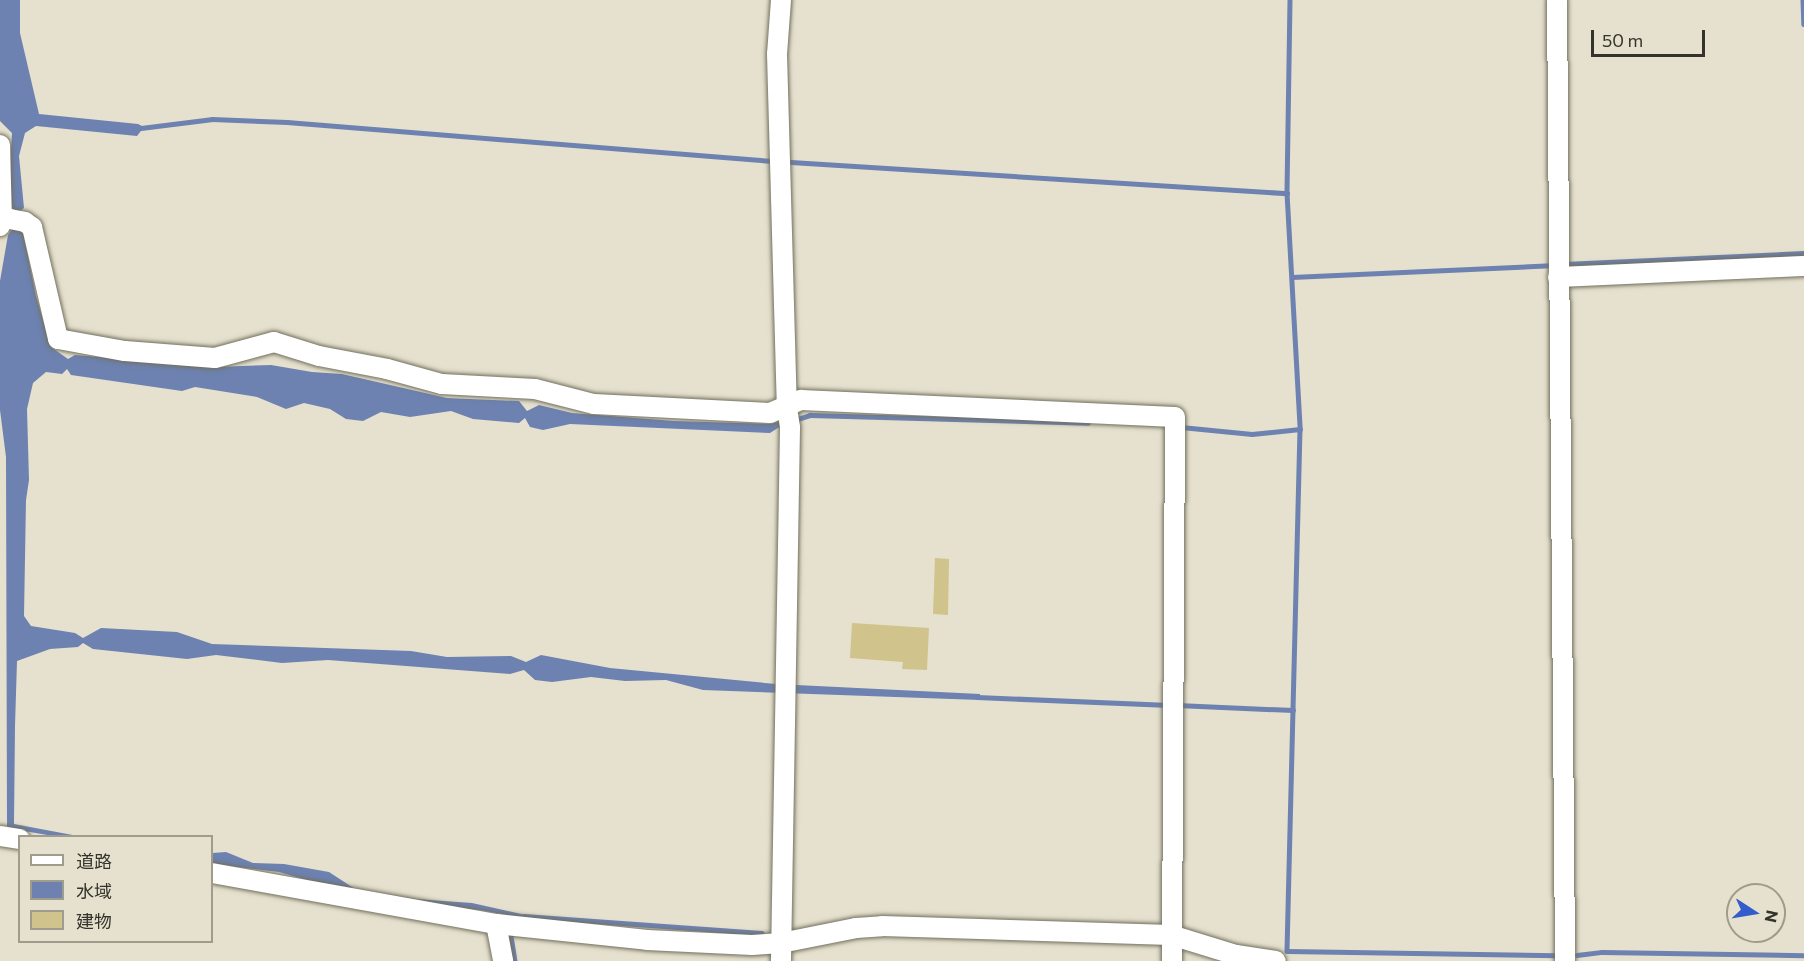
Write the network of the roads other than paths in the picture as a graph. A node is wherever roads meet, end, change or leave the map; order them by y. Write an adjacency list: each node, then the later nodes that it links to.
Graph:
1 (781, 0): 7 (street)
2 (1557, 0): 6 (street)
3 (0, 145): 4 (street)
4 (9, 222): 7 (street)
5 (1804, 266): 6 (street)
6 (1558, 270): 17 (street)
7 (788, 417): 12 (street); 13 (street)
8 (0, 836): 9 (street)
9 (18, 839)
10 (213, 873): 11 (street)
11 (496, 924): 13 (street); 14 (street)
12 (1172, 935): 13 (street); 15 (street); 16 (street)
13 (781, 952)
14 (503, 961)
15 (1172, 961)
16 (1276, 961)
17 (1565, 961)

